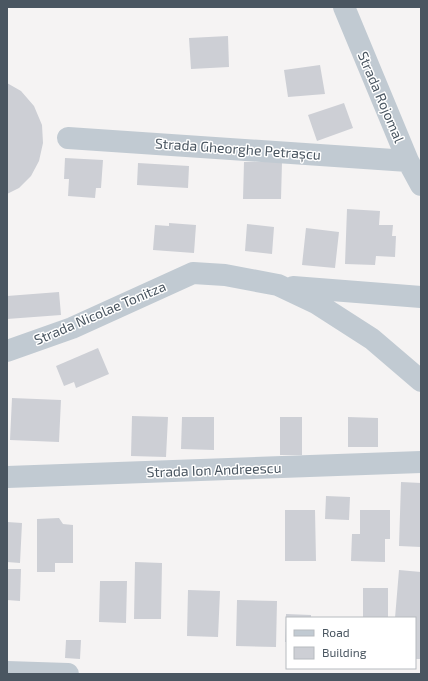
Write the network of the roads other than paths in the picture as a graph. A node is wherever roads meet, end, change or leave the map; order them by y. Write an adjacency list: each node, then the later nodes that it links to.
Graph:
1 (344, 7): 3 (street, Strada Rojomal)
2 (68, 138): 3 (street, Strada Gheorghe Petrașcu)
3 (408, 161): 4 (street, Strada Rojomal)
4 (421, 185)
5 (278, 285): 6 (street); 7 (street, Strada Nicolae Tonitza); 8 (street)
6 (421, 297)
7 (7, 351)
8 (421, 381)
9 (421, 462): 10 (street, Strada Ion Andreescu)
10 (7, 477)
11 (7, 672): 12 (street)
12 (68, 674)

